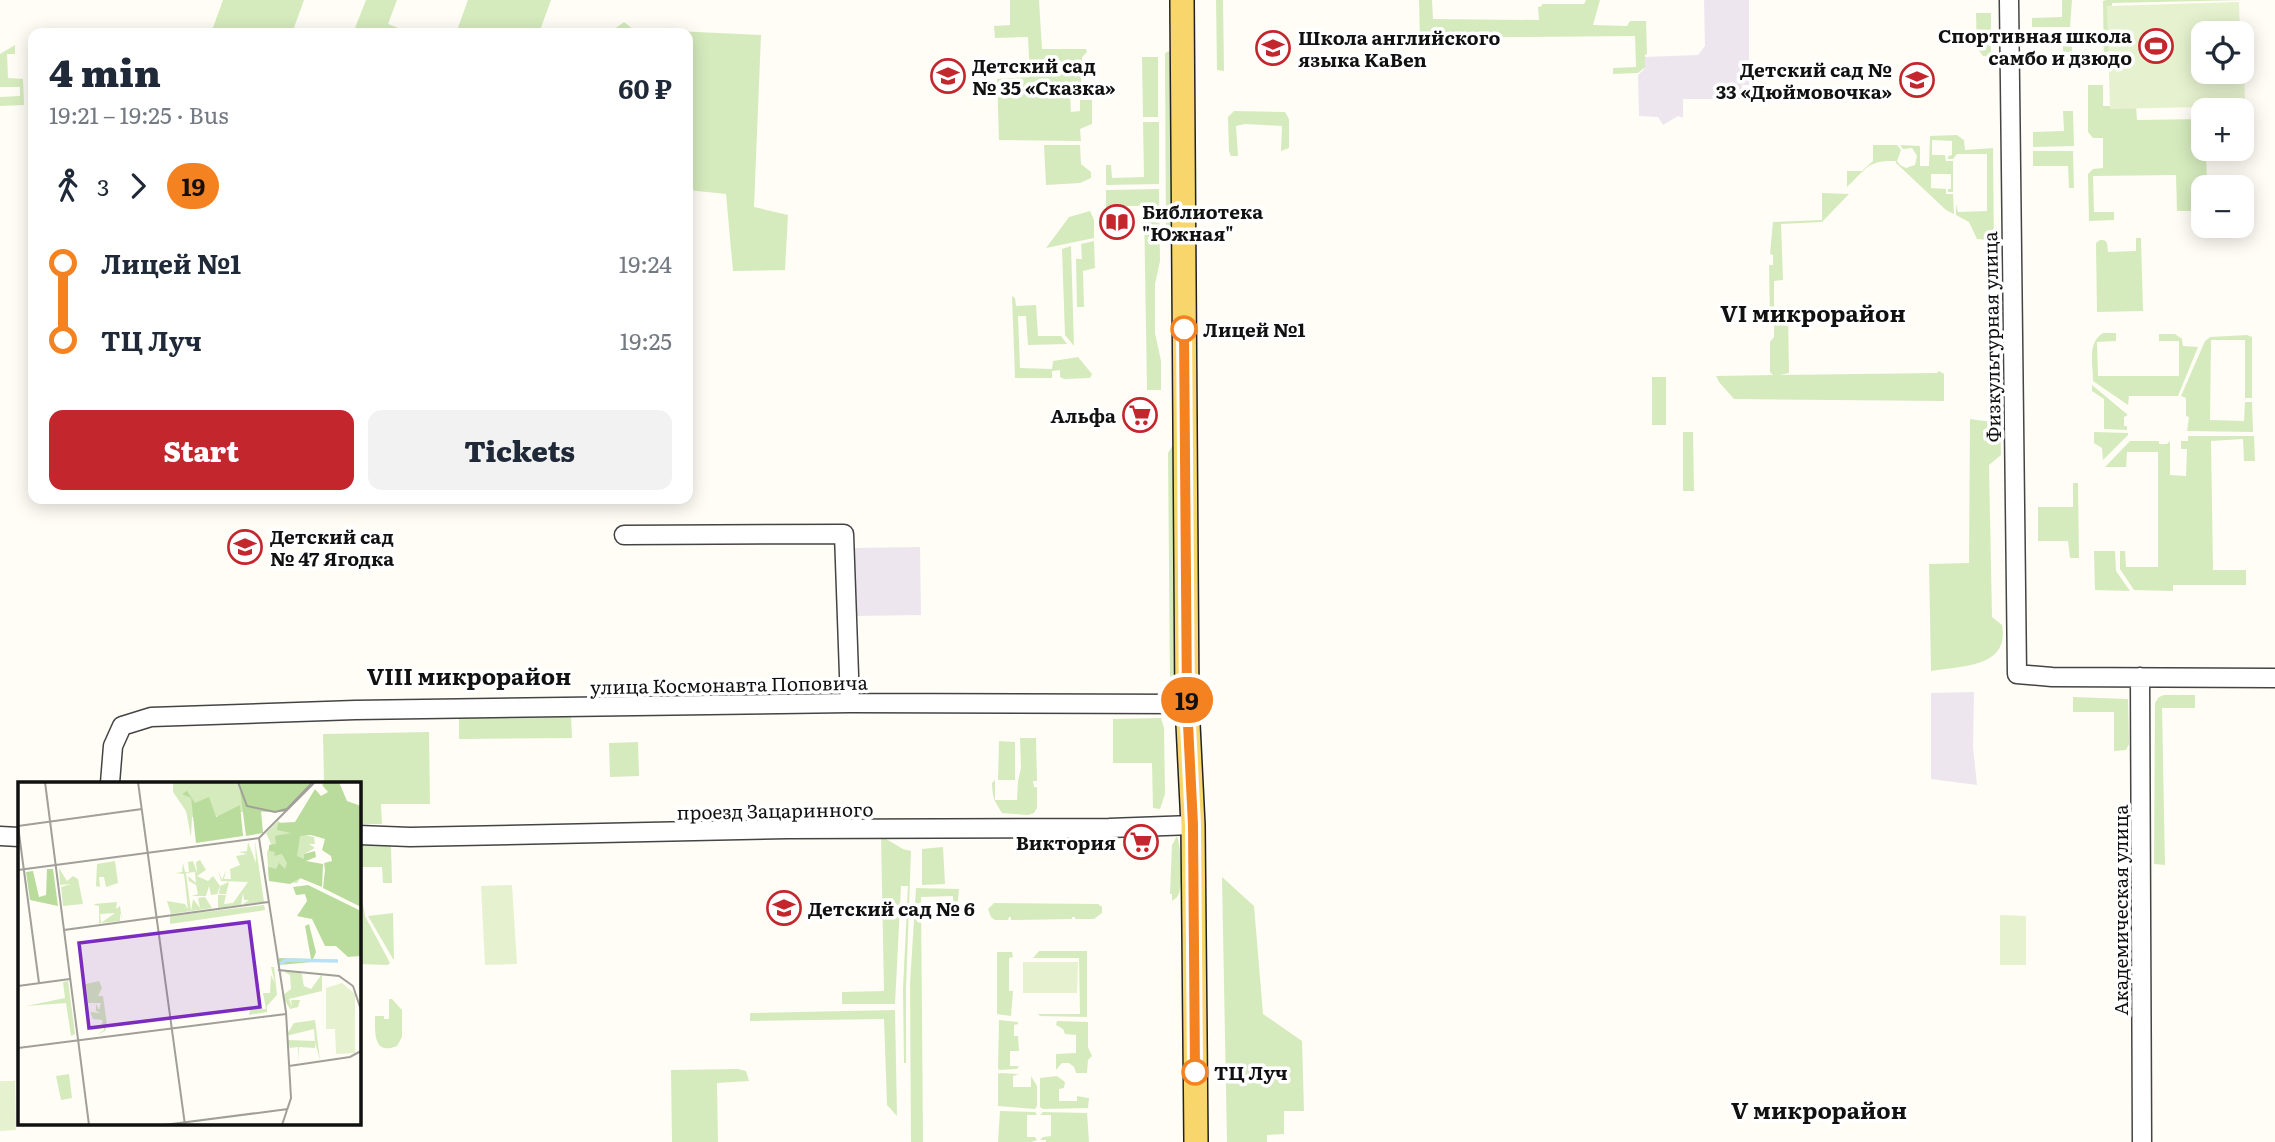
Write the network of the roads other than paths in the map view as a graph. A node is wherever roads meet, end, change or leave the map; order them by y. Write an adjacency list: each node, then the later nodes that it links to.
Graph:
1 (1182, 0): 7 (main road)
2 (2009, 0): 4 (street, Физкультурная улица)
3 (624, 535): 6 (street)
4 (2140, 677): 5 (street); 14 (street, Академическая улица)
5 (2275, 678)
6 (850, 703): 7 (street, улица Космонавта Поповича); 8 (street, улица Космонавта Поповича)
7 (1187, 704): 9 (main road)
8 (110, 782)
9 (1193, 825): 10 (street, проезд Зацаринного); 13 (main road)
10 (360, 835)
11 (0, 836): 12 (street)
12 (18, 837)
13 (1196, 1142)
14 (2142, 1142)

